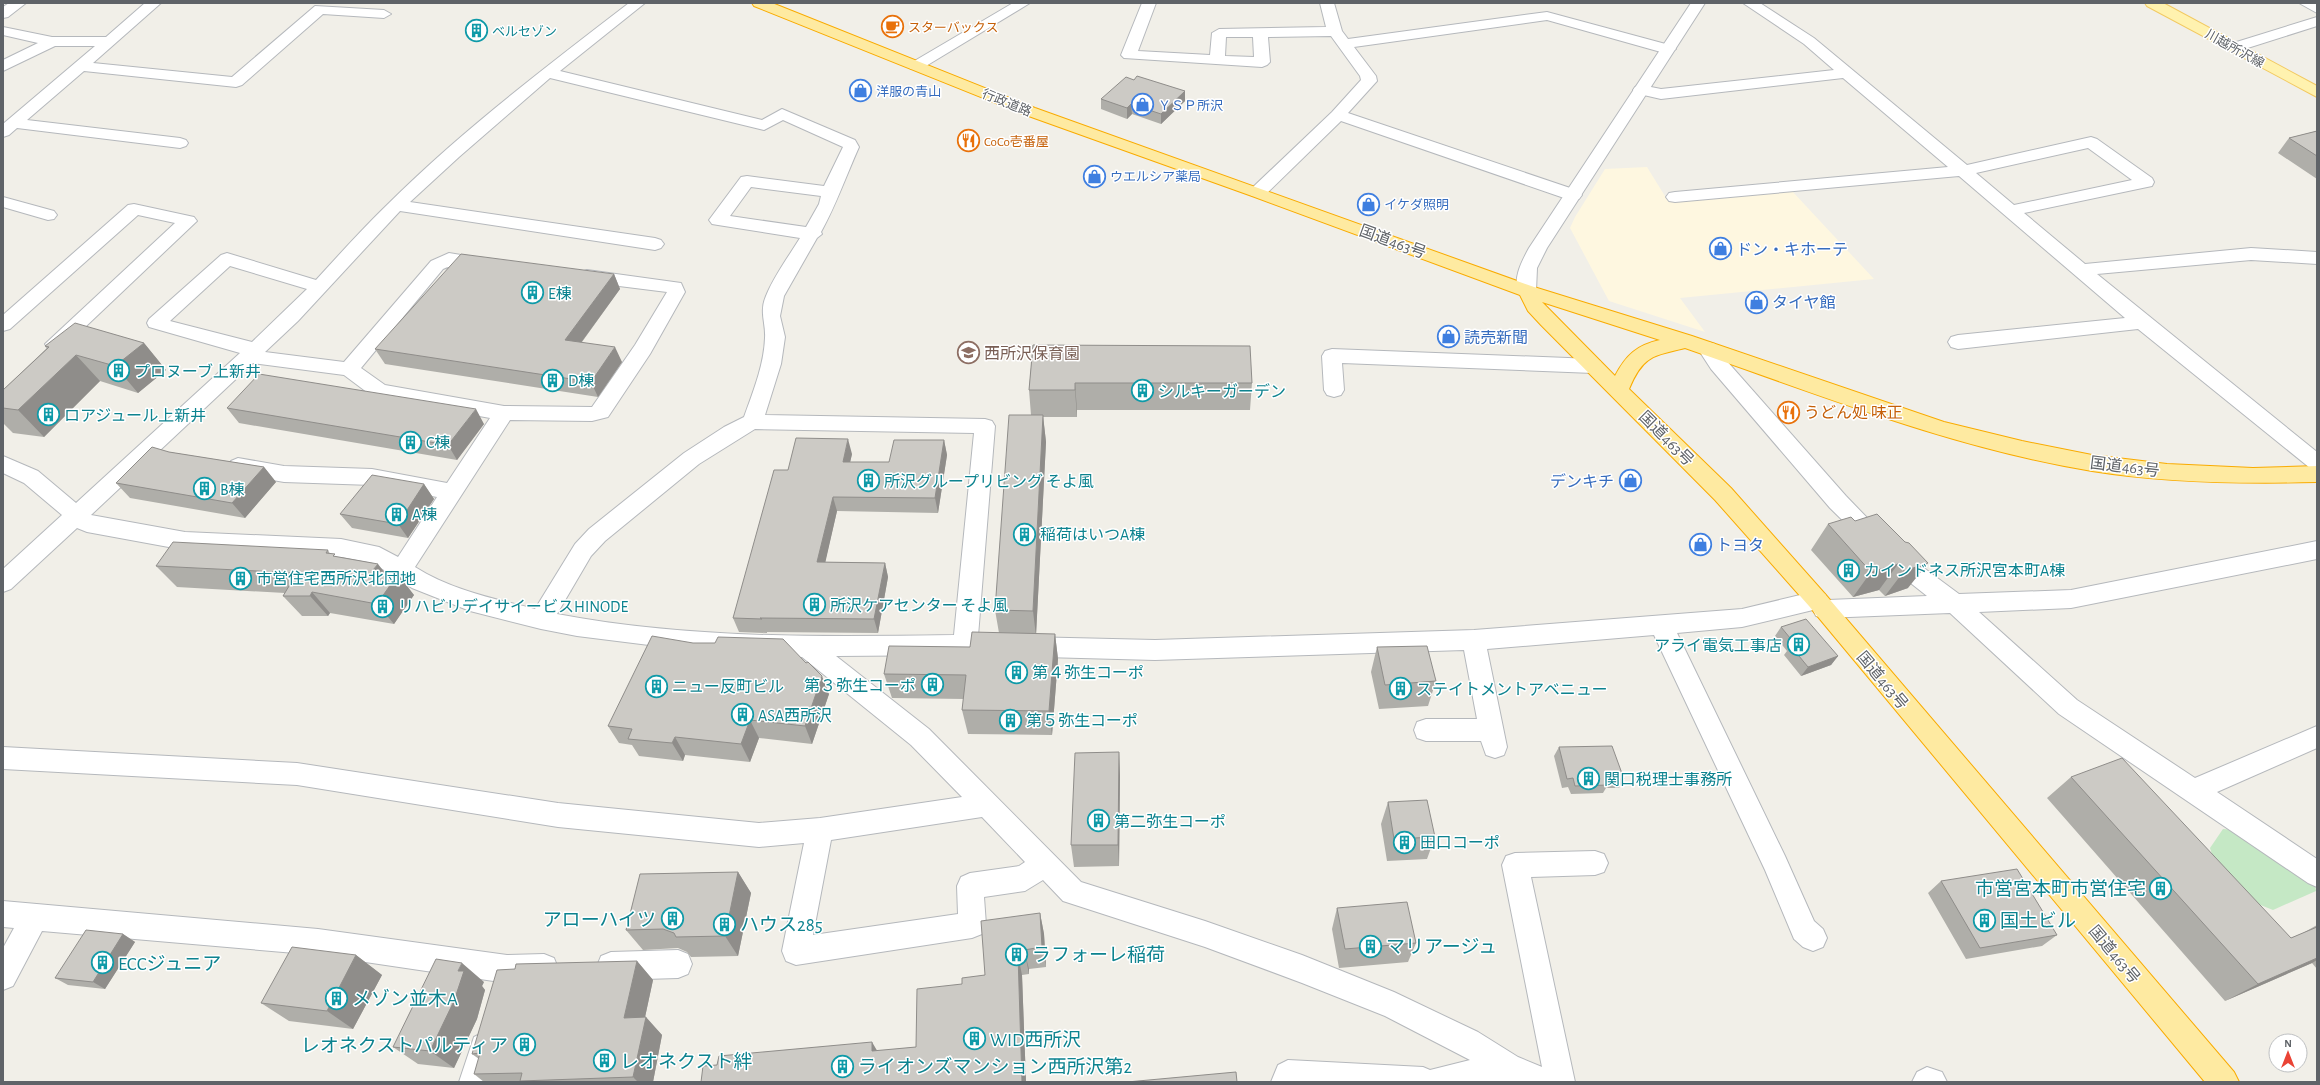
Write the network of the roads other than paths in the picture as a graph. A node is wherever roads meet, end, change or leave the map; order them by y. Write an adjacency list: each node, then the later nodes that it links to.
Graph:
1 (19, 3): 14 (street)
2 (154, 3): 21 (street)
3 (638, 3): 29 (street)
4 (759, 3): 28 (highway, 行政道路)
5 (1023, 3): 28 (street)
6 (1149, 3): 25 (street)
7 (1327, 3): 20 (street)
8 (1533, 3): 16 (street)
9 (1698, 3): 24 (street)
10 (1750, 3): 30 (street)
11 (2152, 3): 23 (main road, 川越所沢線)
12 (2306, 3): 13 (street)
13 (2317, 9)
14 (3, 14)
15 (384, 14): 27 (street)
16 (1547, 16): 20 (street); 24 (street)
17 (2317, 22): 23 (street)
18 (3, 31): 22 (street)
19 (1260, 32): 20 (street); 25 (street); 25 (street)
20 (1339, 37): 33 (street)
21 (107, 41): 22 (street); 27 (street)
22 (52, 42): 26 (street)
23 (2235, 47): 32 (main road, 川越所沢線)
24 (1668, 49): 31 (street)
25 (1217, 60)
26 (3, 66)
27 (79, 66): 34 (street)
28 (916, 66): 38 (highway, 行政道路)
29 (548, 73): 37 (street); 42 (street)
30 (1846, 73): 31 (street); 36 (street)
31 (1641, 90): 39 (street)
32 (2317, 92)
33 (1338, 115): 38 (street); 39 (street)
34 (8, 127): 35 (street)
35 (180, 143)
36 (1963, 171): 40 (street); 43 (street); 43 (street)
37 (830, 192): 45 (street); 45 (street)
38 (1258, 192): 52 (highway, 国道463号)
39 (1573, 195): 52 (street)
40 (1676, 197)
41 (3, 202): 44 (street)
42 (396, 205): 46 (street); 51 (street)
43 (2011, 211): 49 (street)
44 (48, 215)
45 (813, 234): 65 (street)
46 (655, 244)
47 (2317, 258): 49 (street)
48 (503, 266): 61 (street)
49 (2083, 270): 53 (street)
50 (573, 275): 64 (street)
51 (320, 287): 58 (street); 58 (street)
52 (1527, 291): 55 (highway, 国道463号); 60 (highway, 国道463号)
53 (2142, 322): 56 (street); 68 (street)
54 (3, 325): 59 (street)
55 (1686, 341): 57 (highway, 国道463号); 63 (highway)
56 (1958, 342)
57 (1708, 349): 69 (highway, 国道463号); 75 (street)
58 (251, 353): 61 (street); 71 (street)
59 (43, 355)
60 (1593, 366): 62 (street); 63 (highway, 国道463号)
61 (349, 369): 64 (street)
62 (1334, 390)
63 (1619, 390): 76 (highway, 国道463号)
64 (504, 413): 70 (street)
65 (752, 422): 77 (street); 80 (street)
66 (3, 464): 71 (street)
67 (221, 464): 70 (street)
68 (2317, 464)
69 (2317, 474)
70 (453, 492): 73 (street)
71 (77, 515): 73 (street); 74 (street)
72 (2317, 550): 75 (street)
73 (401, 570): 77 (street)
74 (3, 583)
75 (1955, 604): 76 (street); 85 (street)
76 (1820, 605): 78 (street); 106 (highway, 国道463号)
77 (541, 620): 81 (street)
78 (1662, 626): 79 (street); 93 (street)
79 (1474, 640): 80 (street); 82 (street)
80 (965, 645): 81 (street)
81 (808, 647): 86 (street)
82 (1426, 730)
83 (2317, 737): 85 (street)
84 (3, 758): 87 (street)
85 (2192, 791): 90 (street)
86 (987, 805): 87 (street); 88 (street)
87 (820, 830): 88 (street)
88 (1045, 863): 97 (street)
89 (1594, 863): 103 (street)
90 (2317, 874)
91 (3, 914): 92 (street)
92 (35, 916): 94 (street); 95 (street)
93 (1813, 938)
94 (678, 964)
95 (3, 976)
96 (492, 1022): 98 (street)
97 (1508, 1067): 101 (street); 102 (street)
98 (474, 1082)
99 (1286, 1082): 100 (street)
100 (1423, 1082)
101 (1436, 1082)
102 (1542, 1082)
103 (1560, 1082)
104 (1927, 1082): 105 (street)
105 (1932, 1082)
106 (2224, 1082)

